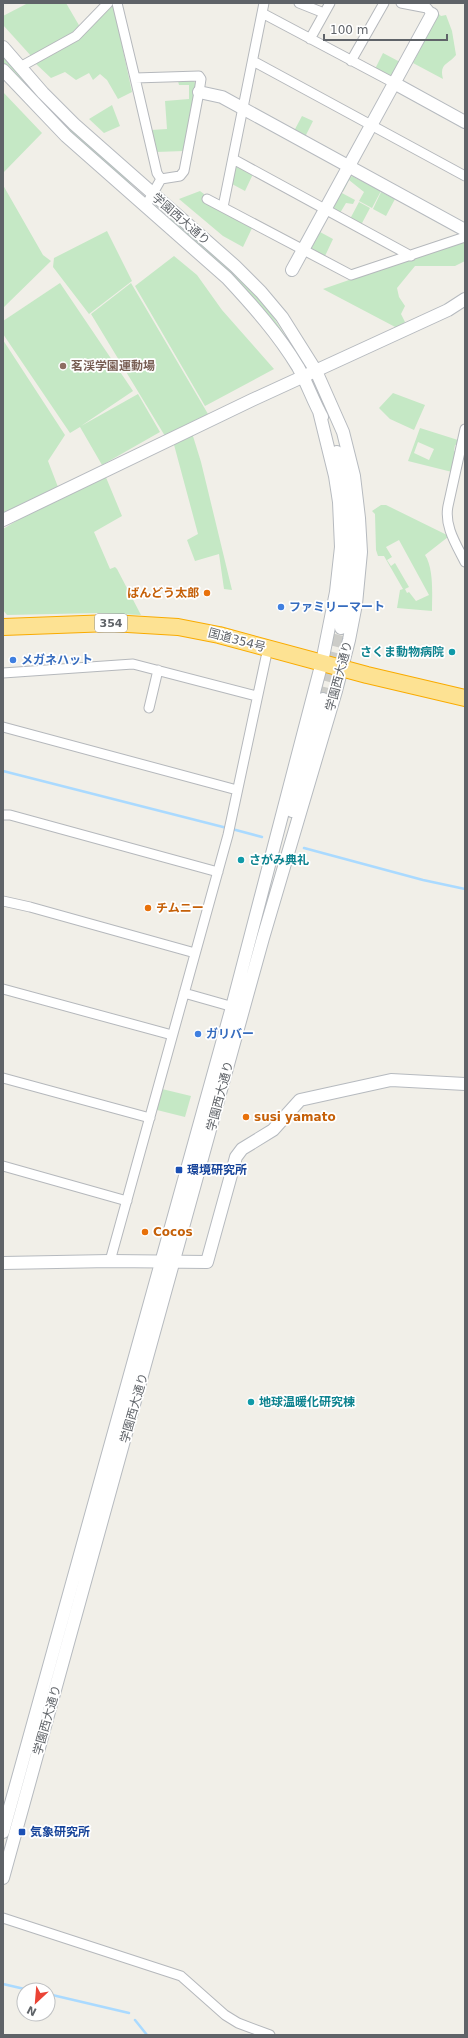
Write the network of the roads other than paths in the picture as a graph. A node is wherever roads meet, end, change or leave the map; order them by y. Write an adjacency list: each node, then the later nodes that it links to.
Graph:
1 (108, 3): 15 (street)
2 (117, 3): 17 (street)
3 (264, 3): 8 (street)
4 (299, 3): 9 (street)
5 (330, 3): 9 (street)
6 (384, 3): 14 (street)
7 (401, 3): 10 (street)
8 (262, 13): 11 (street); 13 (street)
9 (324, 13): 11 (street)
10 (432, 14): 18 (main road)
11 (310, 39): 14 (street)
12 (3, 47): 15 (main road, 学園西大通り)
13 (253, 61): 20 (street); 22 (street)
14 (351, 61): 18 (street)
15 (20, 67): 27 (main road, 学園西大通り)
16 (3, 70): 30 (main road, 学園西大通り)
17 (135, 78): 19 (street); 26 (street)
18 (394, 83): 21 (main road); 22 (main road)
19 (199, 92): 20 (main road); 26 (street)
20 (243, 109): 23 (street); 24 (main road)
21 (465, 122)
22 (371, 124): 24 (main road); 25 (street)
23 (233, 160): 29 (street); 31 (street)
24 (348, 167): 31 (main road); 32 (main road)
25 (465, 176)
26 (161, 179): 27 (street)
27 (153, 195): 30 (street); 38 (main road, 学園西大通り)
28 (207, 199): 29 (street)
29 (223, 207): 34 (street)
30 (145, 208): 39 (main road, 学園西大通り)
31 (325, 209): 34 (main road); 35 (street)
32 (465, 230)
33 (465, 237): 35 (street)
34 (303, 250): 35 (street); 36 (main road)
35 (411, 256)
36 (292, 270)
37 (465, 299): 38 (main road)
38 (316, 371): 39 (main road); 40 (main road, 学園西大通り)
39 (303, 377): 41 (main road, 学園西大通り); 44 (main road)
40 (334, 410): 43 (main road, 学園西大通り); 50 (main road, 学園西大通り)
41 (319, 411): 43 (main road, 学園西大通り); 49 (main road, 学園西大通り)
42 (465, 429): 45 (street)
43 (345, 476): 47 (main road, 学園西大通り)
44 (3, 520)
45 (465, 562)
46 (3, 627): 49 (highway, 国道354号 / 354)
47 (341, 628)
48 (266, 657): 54 (street)
49 (322, 662): 50 (highway, 国道354号 / 354); 63 (main road, 学園西大通り)
50 (342, 668): 53 (highway, 国道354号 / 354); 64 (main road, 学園西大通り)
51 (158, 670): 52 (street); 54 (street); 56 (street)
52 (3, 673)
53 (464, 695)
54 (256, 696): 58 (street)
55 (323, 699): 60 (main road, 学園西大通り)
56 (149, 708)
57 (3, 727): 58 (street)
58 (237, 790): 61 (street)
59 (3, 815): 61 (street)
60 (284, 839): 63 (main road, 学園西大通り); 64 (main road, 学園西大通り)
61 (218, 872): 65 (street)
62 (3, 901): 65 (street)
63 (251, 935): 68 (main road, 学園西大通り)
64 (263, 938): 69 (main road, 学園西大通り)
65 (195, 953): 67 (street)
66 (3, 989): 70 (street)
67 (184, 993): 68 (street); 70 (street)
68 (232, 1007): 69 (street); 77 (main road, 学園西大通り)
69 (244, 1010): 78 (main road, 学園西大通り)
70 (172, 1036): 73 (street)
71 (3, 1078): 73 (street)
72 (465, 1084): 78 (main road)
73 (150, 1118): 75 (street)
74 (3, 1166): 75 (street)
75 (127, 1201): 76 (street)
76 (110, 1261): 77 (main road); 79 (main road)
77 (161, 1261): 78 (main road); 80 (main road, 学園西大通り)
78 (174, 1261): 81 (main road, 学園西大通り)
79 (3, 1263)
80 (3, 1832)
81 (3, 1878)
82 (3, 1918): 83 (street)
83 (270, 2035)

